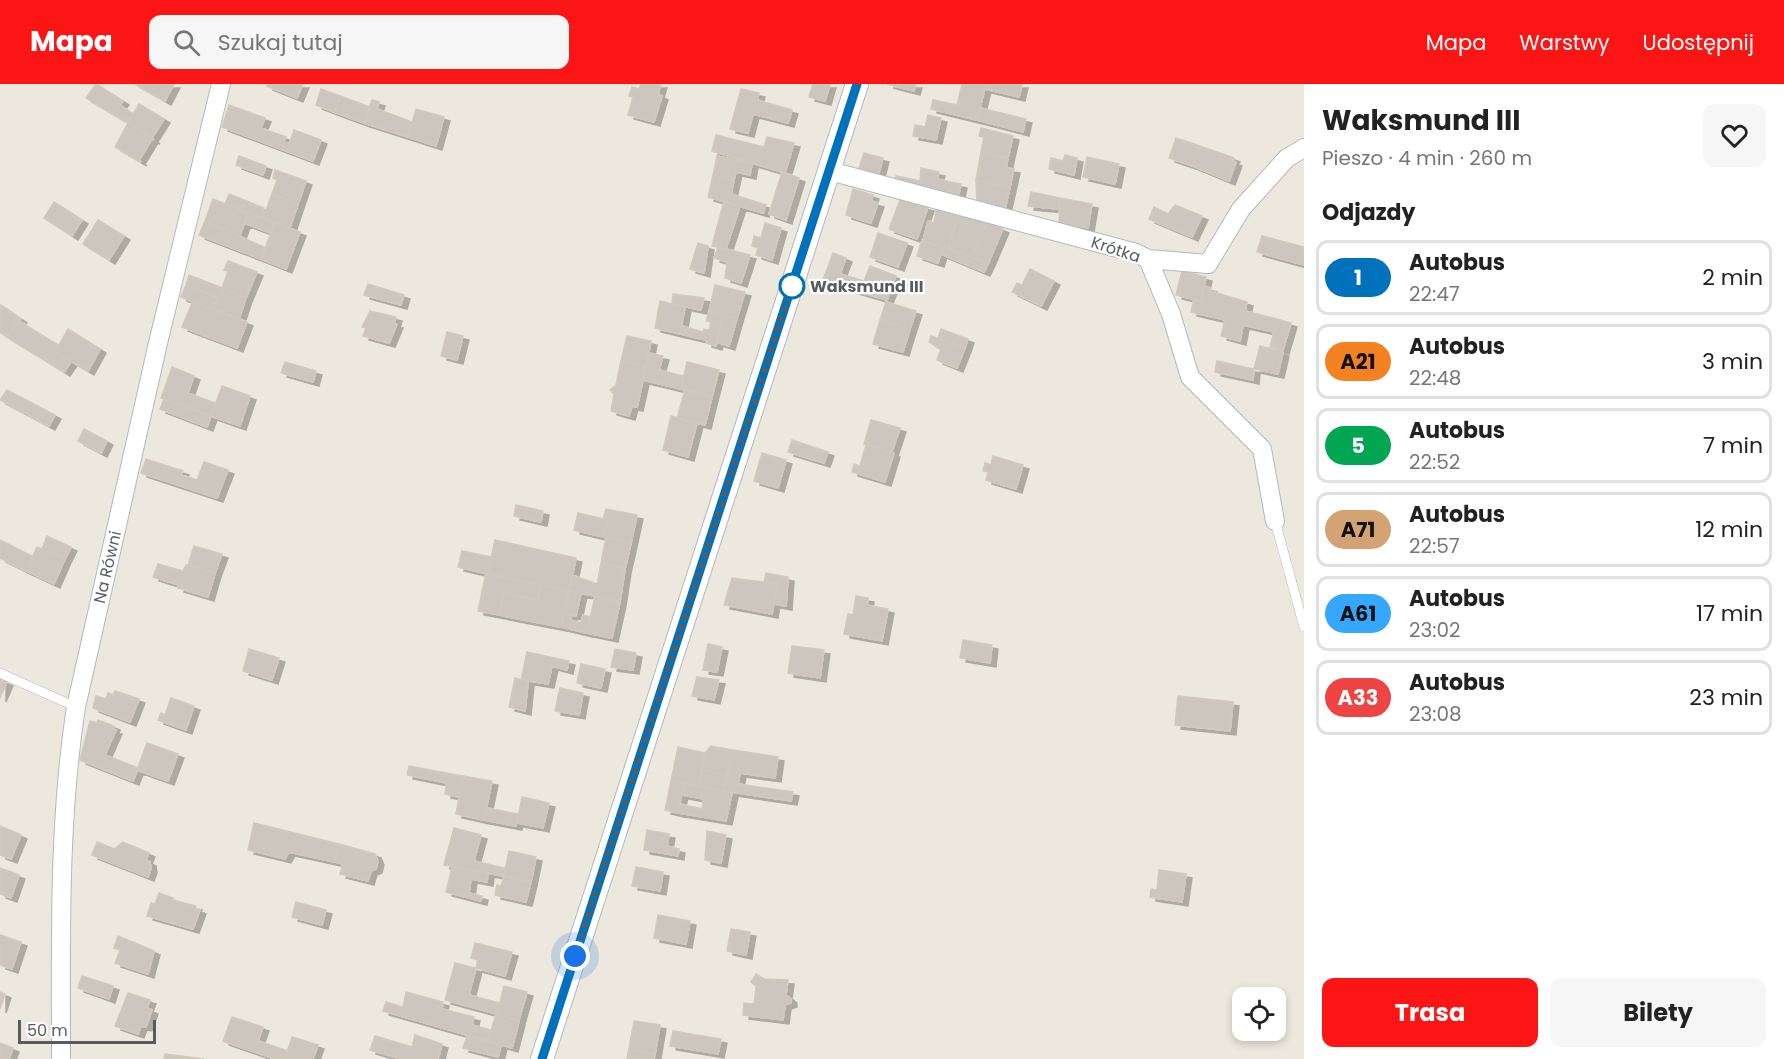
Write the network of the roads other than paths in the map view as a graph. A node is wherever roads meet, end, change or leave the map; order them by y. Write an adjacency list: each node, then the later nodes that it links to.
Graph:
1 (221, 84): 9 (street, Na Równi)
2 (858, 84): 4 (street)
3 (1304, 148): 5 (street)
4 (830, 171): 5 (street, Krótka); 11 (street)
5 (1148, 260): 6 (street, Krótka)
6 (1275, 521): 7 (lane)
7 (1304, 627)
8 (0, 673): 9 (lane)
9 (76, 707): 10 (street, Na Równi)
10 (61, 1059)
11 (542, 1059)

